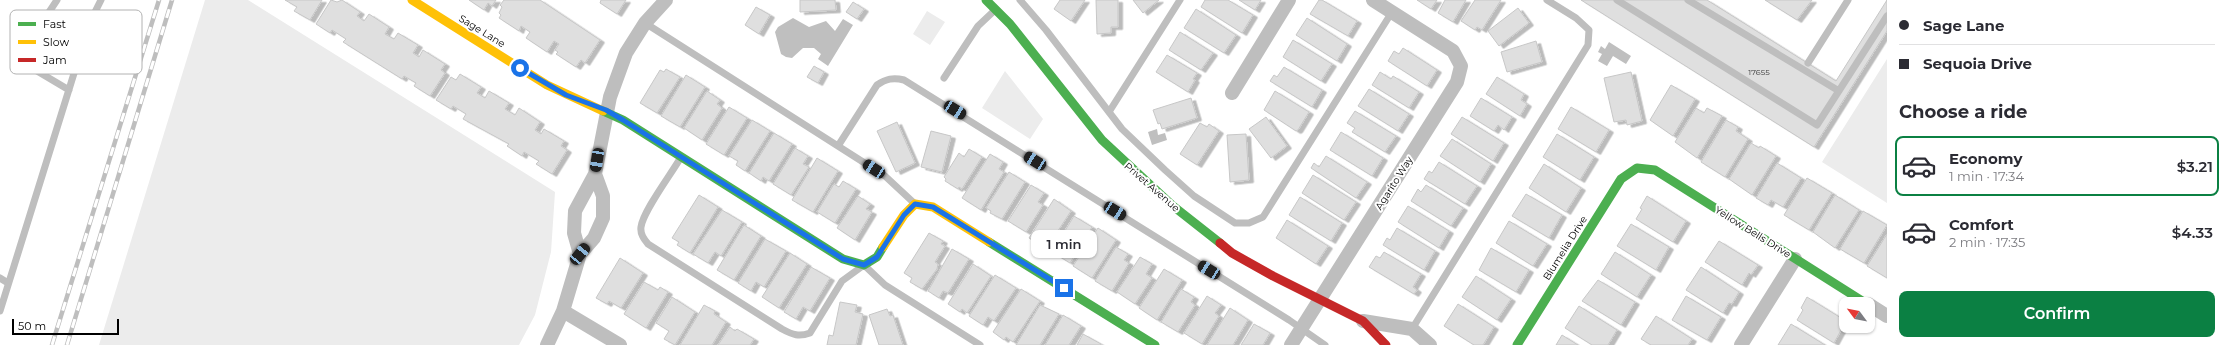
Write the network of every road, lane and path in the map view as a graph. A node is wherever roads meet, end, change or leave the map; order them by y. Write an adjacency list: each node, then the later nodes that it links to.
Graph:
1 (56, 0): 15 (lane)
2 (101, 0): 16 (lane)
3 (412, 0): 27 (street, Sage Lane)
4 (666, 0): 19 (street)
5 (986, 0): 14 (street, Privet Avenue)
6 (1020, 0): 28 (lane)
7 (1180, 0): 28 (lane)
8 (1289, 0): 26 (street)
9 (1373, 0): 17 (street)
10 (1547, 0): 47 (lane)
11 (1616, 0): 25 (lane)
12 (1688, 0): 25 (lane)
13 (1848, 0): 20 (lane)
14 (996, 9): 23 (lane); 40 (street, Privet Avenue)
15 (50, 10)
16 (96, 10)
17 (1392, 12): 28 (lane); 40 (street, Agarito Way)
18 (1887, 16): 25 (lane)
19 (645, 23): 27 (street); 29 (lane)
20 (1808, 63)
21 (42, 74): 24 (lane)
22 (74, 74): 24 (lane)
23 (944, 78)
24 (69, 90): 38 (lane)
25 (1839, 91)
26 (1232, 93)
27 (606, 110): 30 (street, Sage Lane); 32 (street)
28 (1109, 112)
29 (838, 146): 33 (lane); 46 (lane)
30 (682, 156): 36 (street, Sage Lane); 36 (lane)
31 (1637, 168): 35 (street, Yellow Bells Drive); 56 (street, Blumelia Drive)
32 (595, 174): 34 (street); 34 (street)
33 (915, 204): 36 (street); 51 (street)
34 (580, 254): 43 (street)
35 (1796, 259): 39 (street, Yellow Bells Drive); 57 (street)
36 (864, 265): 50 (lane)
37 (0, 278): 38 (lane)
38 (8, 283): 42 (lane)
39 (1857, 297)
40 (1321, 298): 45 (street, Privet Avenue); 46 (street, Agarito Way)
41 (1875, 308): 44 (street, Yellow Bells Drive)
42 (0, 311)
43 (563, 311): 48 (street); 49 (street)
44 (1887, 316)
45 (1363, 320): 47 (street, Privet Avenue); 54 (street, Privet Avenue)
46 (1301, 329): 52 (street, Agarito Way); 53 (lane)
47 (1412, 330): 55 (street, Privet Avenue)
48 (547, 345)
49 (620, 345)
50 (980, 345)
51 (1155, 345)
52 (1291, 345)
53 (1325, 345)
54 (1386, 345)
55 (1430, 345)
56 (1518, 345)
57 (1741, 345)

